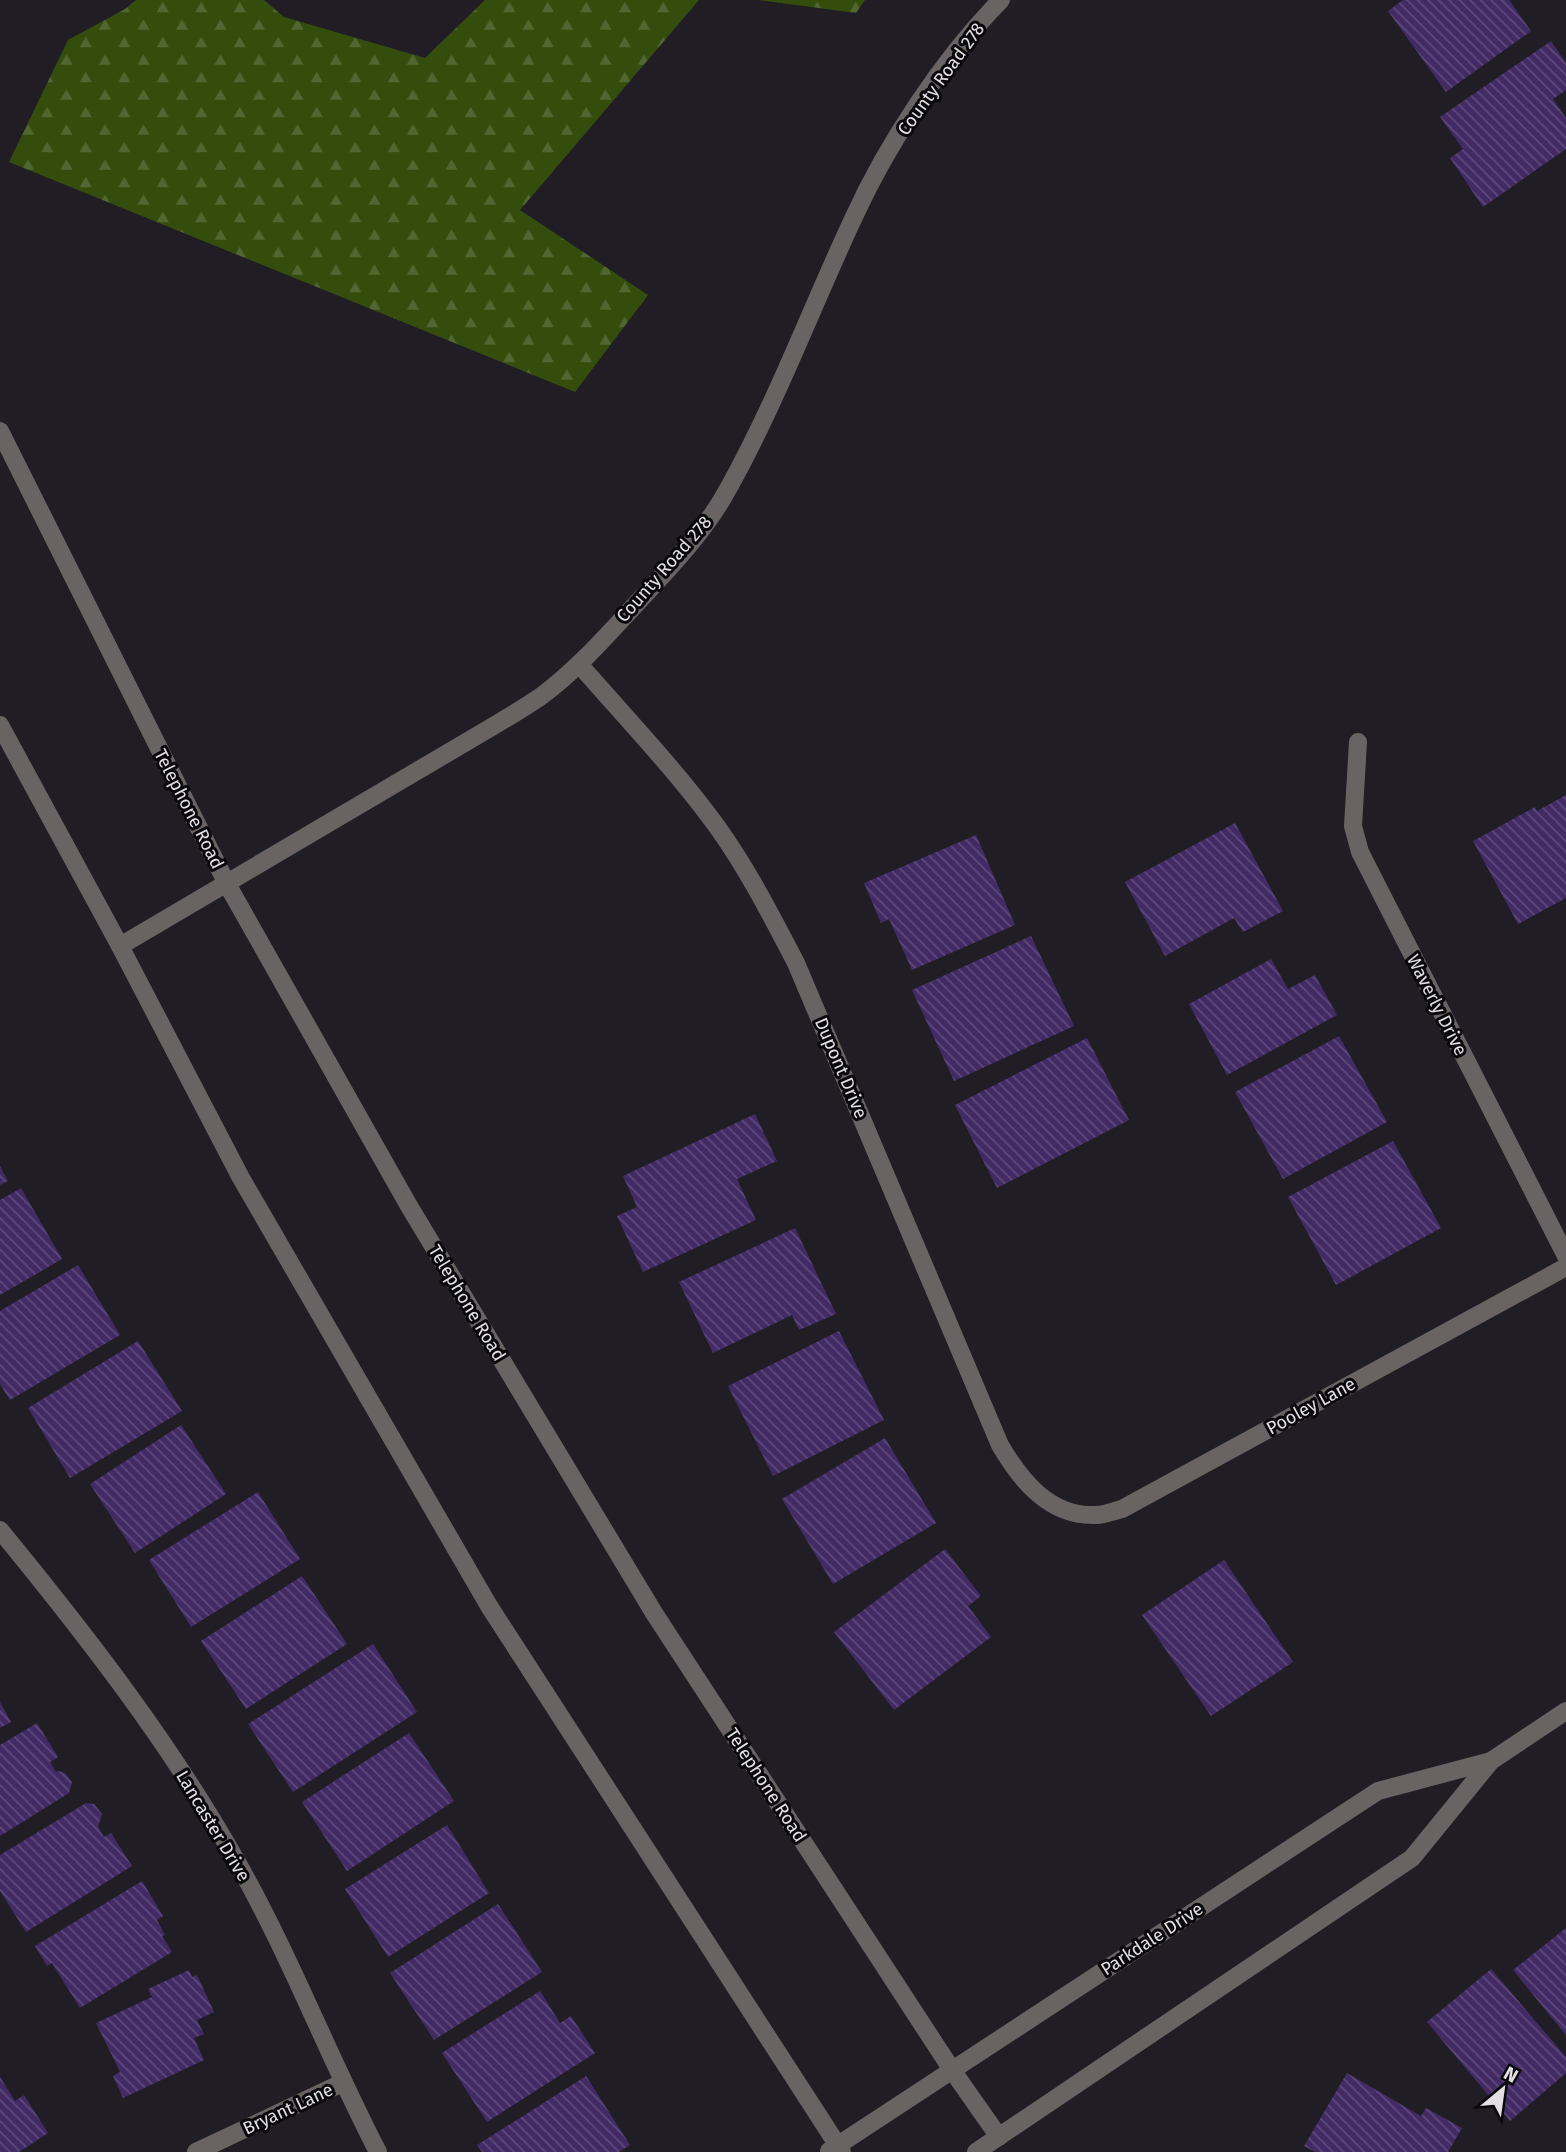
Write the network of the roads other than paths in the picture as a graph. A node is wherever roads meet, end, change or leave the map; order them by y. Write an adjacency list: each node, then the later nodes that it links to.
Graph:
1 (1001, 0): 3 (street, County Road 278)
2 (0, 431): 6 (street, Telephone Road)
3 (579, 664): 6 (street, County Road 278); 10 (street, Dupont Drive)
4 (0, 725): 7 (street)
5 (1358, 742): 8 (street, Waverly Drive)
6 (227, 884): 7 (street, County Road 278); 14 (street, Telephone Road)
7 (120, 946): 17 (street)
8 (1566, 1256)
9 (1566, 1267): 10 (street, Pooley Lane)
10 (1048, 1503)
11 (0, 1530): 15 (street, Lancaster Drive)
12 (1566, 1711): 13 (street, Parkdale Drive)
13 (1491, 1761): 14 (street, Parkdale Drive); 16 (street, Parkdale Drive)
14 (952, 2070): 16 (street, Telephone Road); 17 (street, Parkdale Drive)
15 (342, 2083): 18 (street, Bryant Lane); 19 (street, Lancaster Drive)
16 (999, 2137): 20 (street, Parkdale Drive)
17 (836, 2150)
18 (196, 2152)
19 (378, 2152)
20 (976, 2152)

